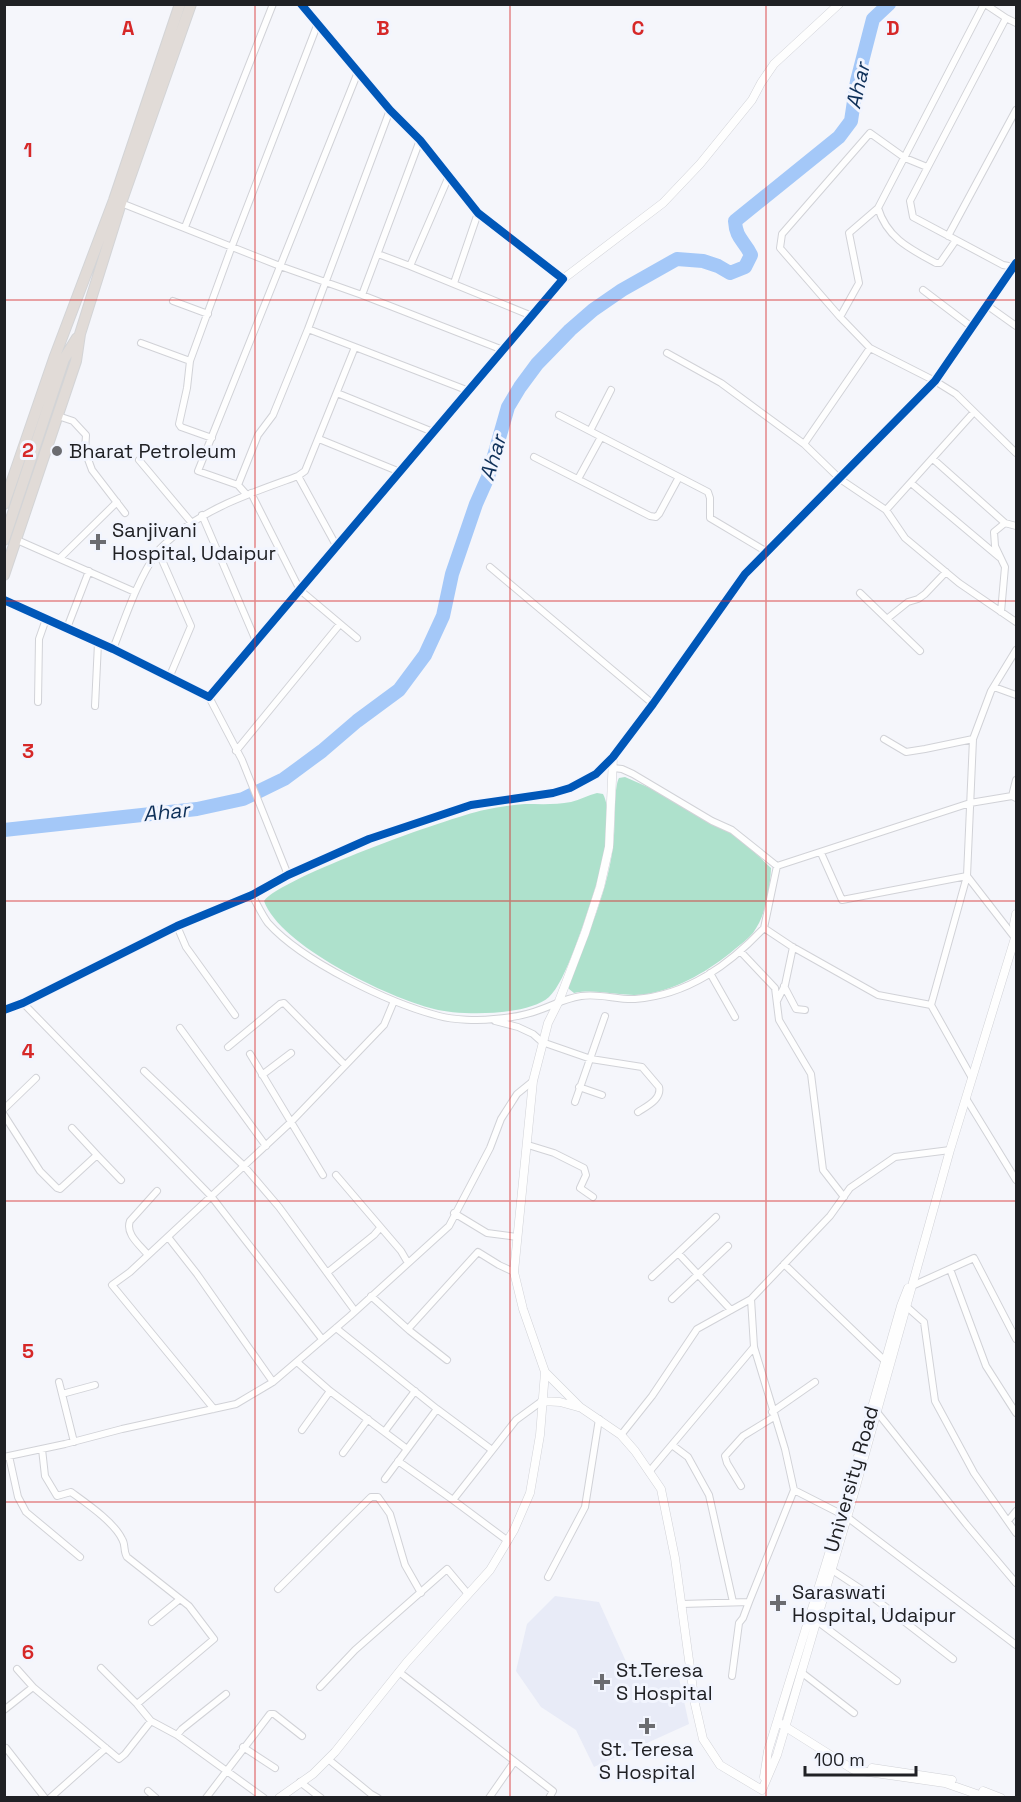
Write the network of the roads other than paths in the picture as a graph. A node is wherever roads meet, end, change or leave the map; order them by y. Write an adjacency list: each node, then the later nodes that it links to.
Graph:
1 (180, 4): 8 (highway)
2 (191, 4): 8 (highway)
3 (273, 4): 21 (street)
4 (301, 4): 9 (street)
5 (839, 4): 29 (street)
6 (984, 4): 7 (street); 15 (street)
7 (1006, 18): 10 (street); 16 (street)
8 (179, 22): 18 (highway)
9 (318, 23): 11 (street); 24 (street)
10 (1017, 23)
11 (358, 72): 12 (street); 27 (street)
12 (390, 110): 14 (street); 30 (street)
13 (1017, 110): 22 (street)
14 (420, 140): 17 (street); 25 (street)
15 (905, 158): 16 (street); 19 (street); 38 (street)
16 (927, 167): 22 (street)
17 (449, 176): 20 (street); 28 (street)
18 (118, 202): 21 (street); 42 (highway); 43 (highway)
19 (878, 208): 23 (street); 38 (street)
20 (478, 213): 29 (street); 31 (street)
21 (185, 227): 24 (street)
22 (948, 236): 23 (street)
23 (956, 240): 26 (street)
24 (232, 246): 27 (street); 36 (street)
25 (378, 254): 28 (street); 33 (street)
26 (1015, 265): 35 (street)
27 (280, 266): 30 (street); 61 (street)
28 (410, 266): 31 (street)
29 (563, 279): 37 (street)
30 (325, 282): 33 (street); 41 (street)
31 (454, 283): 37 (street)
32 (923, 290): 40 (street)
33 (362, 295): 47 (street)
34 (173, 301): 36 (street)
35 (988, 306): 39 (street); 40 (street)
36 (208, 314): 50 (street)
37 (532, 316): 47 (street)
38 (840, 317): 46 (street)
39 (1017, 326)
40 (973, 328): 51 (street)
41 (308, 329): 45 (street); 74 (street)
42 (66, 331): 49 (highway); 77 (highway)
43 (80, 334): 49 (highway); 57 (highway)
44 (141, 343): 50 (street)
45 (355, 346): 53 (street); 54 (street)
46 (870, 348): 51 (street); 63 (street)
47 (503, 350): 53 (street)
48 (667, 353): 63 (street)
49 (64, 359): 84 (highway)
50 (190, 361): 61 (street)
51 (935, 381): 55 (street); 72 (street)
52 (611, 390): 58 (street)
53 (469, 391): 59 (street)
54 (337, 393): 59 (street); 62 (street)
55 (974, 412): 64 (street); 66 (street)
56 (559, 415): 58 (street)
57 (58, 416): 76 (street); 85 (highway)
58 (590, 431): 60 (street)
59 (434, 432): 68 (street)
60 (601, 436): 70 (street); 71 (street)
61 (212, 438): 74 (street)
62 (319, 440): 68 (street); 69 (street)
63 (804, 444): 72 (street)
64 (1017, 453)
65 (534, 457): 71 (street)
66 (933, 459): 73 (street); 82 (street)
67 (139, 460): 81 (street)
68 (400, 472): 86 (street)
69 (298, 476): 75 (street); 86 (street)
70 (679, 477): 71 (street); 88 (street)
71 (578, 479)
72 (840, 479): 78 (street); 88 (street)
73 (911, 483): 78 (street); 89 (street)
74 (238, 485): 75 (street)
75 (249, 494): 80 (street); 95 (street)
76 (117, 502): 79 (street); 90 (street)
77 (4, 504)
78 (886, 510): 93 (street)
79 (125, 513)
80 (202, 515): 81 (street); 106 (street)
81 (191, 522): 87 (street)
82 (1005, 523): 83 (street); 89 (street)
83 (1017, 526)
84 (4, 540)
85 (17, 540): 90 (street); 94 (highway)
86 (337, 547): 95 (street)
87 (158, 551): 96 (street); 111 (street)
88 (766, 552): 116 (street)
89 (999, 557): 99 (street)
90 (60, 558): 92 (street)
91 (490, 567): 116 (street)
92 (89, 571): 96 (street); 104 (street)
93 (946, 572): 99 (street); 100 (street)
94 (4, 575)
95 (300, 590): 103 (street); 106 (street)
96 (135, 592): 108 (street)
97 (860, 593): 100 (street)
98 (4, 600): 101 (street)
99 (1001, 612): 102 (street)
100 (888, 618): 110 (street)
101 (46, 619): 104 (street); 115 (street)
102 (1017, 622)
103 (340, 624): 105 (street); 120 (street)
104 (68, 628): 107 (street)
105 (357, 638)
106 (256, 641): 114 (street)
107 (98, 643): 108 (street); 117 (street)
108 (113, 649): 111 (street)
109 (1017, 650): 112 (street)
110 (920, 651)
111 (170, 678): 114 (street)
112 (994, 687): 113 (street); 119 (street)
113 (1017, 695)
114 (209, 697): 120 (street)
115 (38, 702)
116 (653, 704): 121 (street)
117 (95, 706)
118 (884, 739): 119 (street)
119 (973, 739): 125 (street)
120 (236, 751): 128 (street)
121 (613, 757): 122 (street); 128 (street)
122 (613, 768): 127 (street); 140 (street)
123 (1017, 780): 124 (street)
124 (1015, 797): 125 (street)
125 (970, 803): 126 (street); 129 (street)
126 (820, 853): 127 (street); 129 (street)
127 (777, 866): 133 (street)
128 (288, 875): 130 (street)
129 (967, 876): 134 (street); 143 (street)
130 (252, 895): 132 (street); 139 (street)
131 (1017, 914): 134 (street, University Road)
132 (177, 926): 142 (street); 146 (street)
133 (764, 928): 135 (street); 136 (street)
134 (1016, 938): 160 (street, University Road)
135 (793, 947): 138 (street); 143 (street)
136 (741, 952): 137 (street); 141 (street)
137 (710, 973): 140 (street); 148 (street)
138 (784, 986): 141 (street); 145 (street)
139 (394, 1001): 149 (street); 156 (street)
140 (559, 1001): 149 (street); 151 (street)
141 (777, 1002): 183 (street)
142 (23, 1003): 144 (street); 181 (street)
143 (931, 1005): 160 (street)
144 (4, 1010)
145 (806, 1010)
146 (235, 1015)
147 (605, 1016): 155 (street)
148 (735, 1017)
149 (491, 1020): 151 (street)
150 (180, 1028): 172 (street)
151 (542, 1042): 155 (street); 161 (street)
152 (228, 1047): 156 (street)
153 (291, 1053): 158 (street)
154 (250, 1054): 158 (street)
155 (591, 1059): 162 (street); 167 (street)
156 (345, 1065): 169 (street)
157 (144, 1071): 175 (street)
158 (262, 1075): 169 (street)
159 (36, 1078): 166 (street)
160 (972, 1078): 164 (street, University Road)
161 (533, 1081): 171 (street); 184 (street)
162 (579, 1088): 163 (street); 165 (street)
163 (602, 1095)
164 (967, 1100): 173 (street, University Road); 179 (street)
165 (575, 1102)
166 (4, 1109)
167 (638, 1112)
168 (4, 1115): 174 (street)
169 (291, 1122): 172 (street); 176 (street)
170 (72, 1128): 174 (street)
171 (528, 1145): 182 (street); 188 (street)
172 (266, 1146): 175 (street)
173 (950, 1150): 183 (street); 192 (street, University Road)
174 (98, 1155): 178 (street)
175 (244, 1166): 181 (street); 196 (street)
176 (324, 1175)
177 (336, 1175): 186 (street)
178 (121, 1180)
179 (1017, 1180)
180 (157, 1191): 191 (street)
181 (211, 1197): 187 (street); 209 (street)
182 (592, 1197)
183 (844, 1197): 194 (street)
184 (454, 1213): 188 (street); 193 (street)
185 (716, 1217): 190 (street)
186 (380, 1228): 193 (street); 196 (street)
187 (168, 1237): 191 (street); 217 (street)
188 (517, 1237): 197 (street)
189 (728, 1246): 198 (street)
190 (678, 1253): 198 (street); 199 (street)
191 (148, 1255): 225 (street)
192 (918, 1262): 200 (street, University Road); 213 (street, University Road)
193 (408, 1263): 201 (street)
194 (784, 1264): 203 (street); 213 (street)
195 (950, 1269): 200 (street); 210 (street); 228 (street)
196 (328, 1272): 206 (street)
197 (514, 1272): 208 (street); 215 (street)
198 (698, 1274): 202 (street); 205 (street)
199 (652, 1277)
200 (912, 1286): 204 (street, University Road)
201 (371, 1296): 206 (street); 208 (street)
202 (672, 1299)
203 (751, 1299): 205 (street); 211 (street)
204 (907, 1307): 227 (street, University Road); 250 (street)
205 (731, 1310): 234 (street)
206 (355, 1311): 207 (street)
207 (336, 1328): 209 (street); 221 (street)
208 (408, 1329): 212 (street)
209 (322, 1339): 214 (street)
210 (1017, 1339)
211 (754, 1347): 229 (street); 236 (street)
212 (447, 1360)
213 (885, 1361): 249 (street, University Road)
214 (297, 1362): 217 (street); 220 (street)
215 (545, 1372): 223 (street); 224 (street)
216 (59, 1382): 222 (street)
217 (273, 1382): 225 (street)
218 (814, 1383): 229 (street)
219 (95, 1385): 222 (street)
220 (330, 1391): 230 (street); 232 (street)
221 (415, 1391): 226 (street); 233 (street)
222 (62, 1394): 235 (street)
223 (542, 1401): 224 (street); 239 (street); 252 (street)
224 (580, 1407): 231 (street)
225 (213, 1409): 235 (street)
226 (437, 1409): 238 (street); 239 (street)
227 (878, 1412): 249 (street, University Road); 256 (street)
228 (1017, 1413)
229 (773, 1414): 245 (street); 246 (street)
230 (368, 1419): 233 (street); 240 (street)
231 (599, 1419): 234 (street); 255 (street)
232 (302, 1430)
233 (385, 1431): 238 (street)
234 (621, 1435): 243 (street)
235 (74, 1442): 237 (street)
236 (672, 1444): 243 (street); 261 (street)
237 (42, 1449): 241 (street); 260 (street)
238 (407, 1449): 242 (street)
239 (492, 1450): 247 (street)
240 (343, 1453)
241 (7, 1457): 253 (street)
242 (398, 1461): 244 (street); 247 (street)
243 (649, 1472): 263 (street)
244 (385, 1479)
245 (741, 1486)
246 (794, 1490): 249 (street); 262 (street)
247 (453, 1500): 252 (street)
248 (1017, 1511): 250 (street)
249 (844, 1515): 254 (street, University Road); 266 (street); 281 (street, University Road)
250 (1008, 1521): 251 (street)
251 (1017, 1533)
252 (508, 1541): 259 (street)
253 (80, 1557)
254 (832, 1570): 264 (street, University Road); 267 (street)
255 (548, 1577)
256 (1016, 1583)
257 (278, 1589): 258 (street)
258 (421, 1593): 259 (street); 275 (street)
259 (468, 1594): 270 (street)
260 (180, 1599): 265 (street); 277 (street)
261 (733, 1602): 262 (street); 263 (street)
262 (749, 1602): 272 (street)
263 (682, 1604): 294 (street)
264 (817, 1621): 271 (street, University Road); 273 (street)
265 (152, 1622)
266 (1017, 1646)
267 (953, 1659)
268 (101, 1668): 277 (street)
269 (17, 1669): 274 (street)
270 (399, 1672): 288 (street); 289 (street)
271 (801, 1672): 279 (street); 282 (street, University Road)
272 (732, 1676)
273 (897, 1681)
274 (33, 1687): 278 (street); 287 (street)
275 (320, 1687)
276 (226, 1694): 283 (street)
277 (137, 1704): 280 (street)
278 (4, 1710)
279 (854, 1713)
280 (150, 1721): 283 (street); 287 (street)
281 (777, 1722): 282 (street); 294 (street, University Road)
282 (786, 1725): 290 (street); 294 (street, University Road)
283 (177, 1735): 292 (street)
284 (302, 1736): 285 (street)
285 (243, 1747): 291 (street); 292 (street)
286 (6, 1748): 296 (street)
287 (106, 1748): 296 (street)
288 (328, 1759): 293 (street); 302 (street)
289 (514, 1762): 303 (street); 304 (street)
290 (847, 1766): 305 (street); 306 (street)
291 (275, 1768)
292 (225, 1771): 298 (street); 299 (street)
293 (300, 1782): 300 (street); 301 (street)
294 (762, 1790)
295 (148, 1791): 297 (street)
296 (47, 1797)
297 (156, 1797)
298 (206, 1797)
299 (264, 1797)
300 (279, 1797)
301 (321, 1797)
302 (378, 1797)
303 (489, 1797)
304 (549, 1797)
305 (988, 1797)
306 (1001, 1797)

